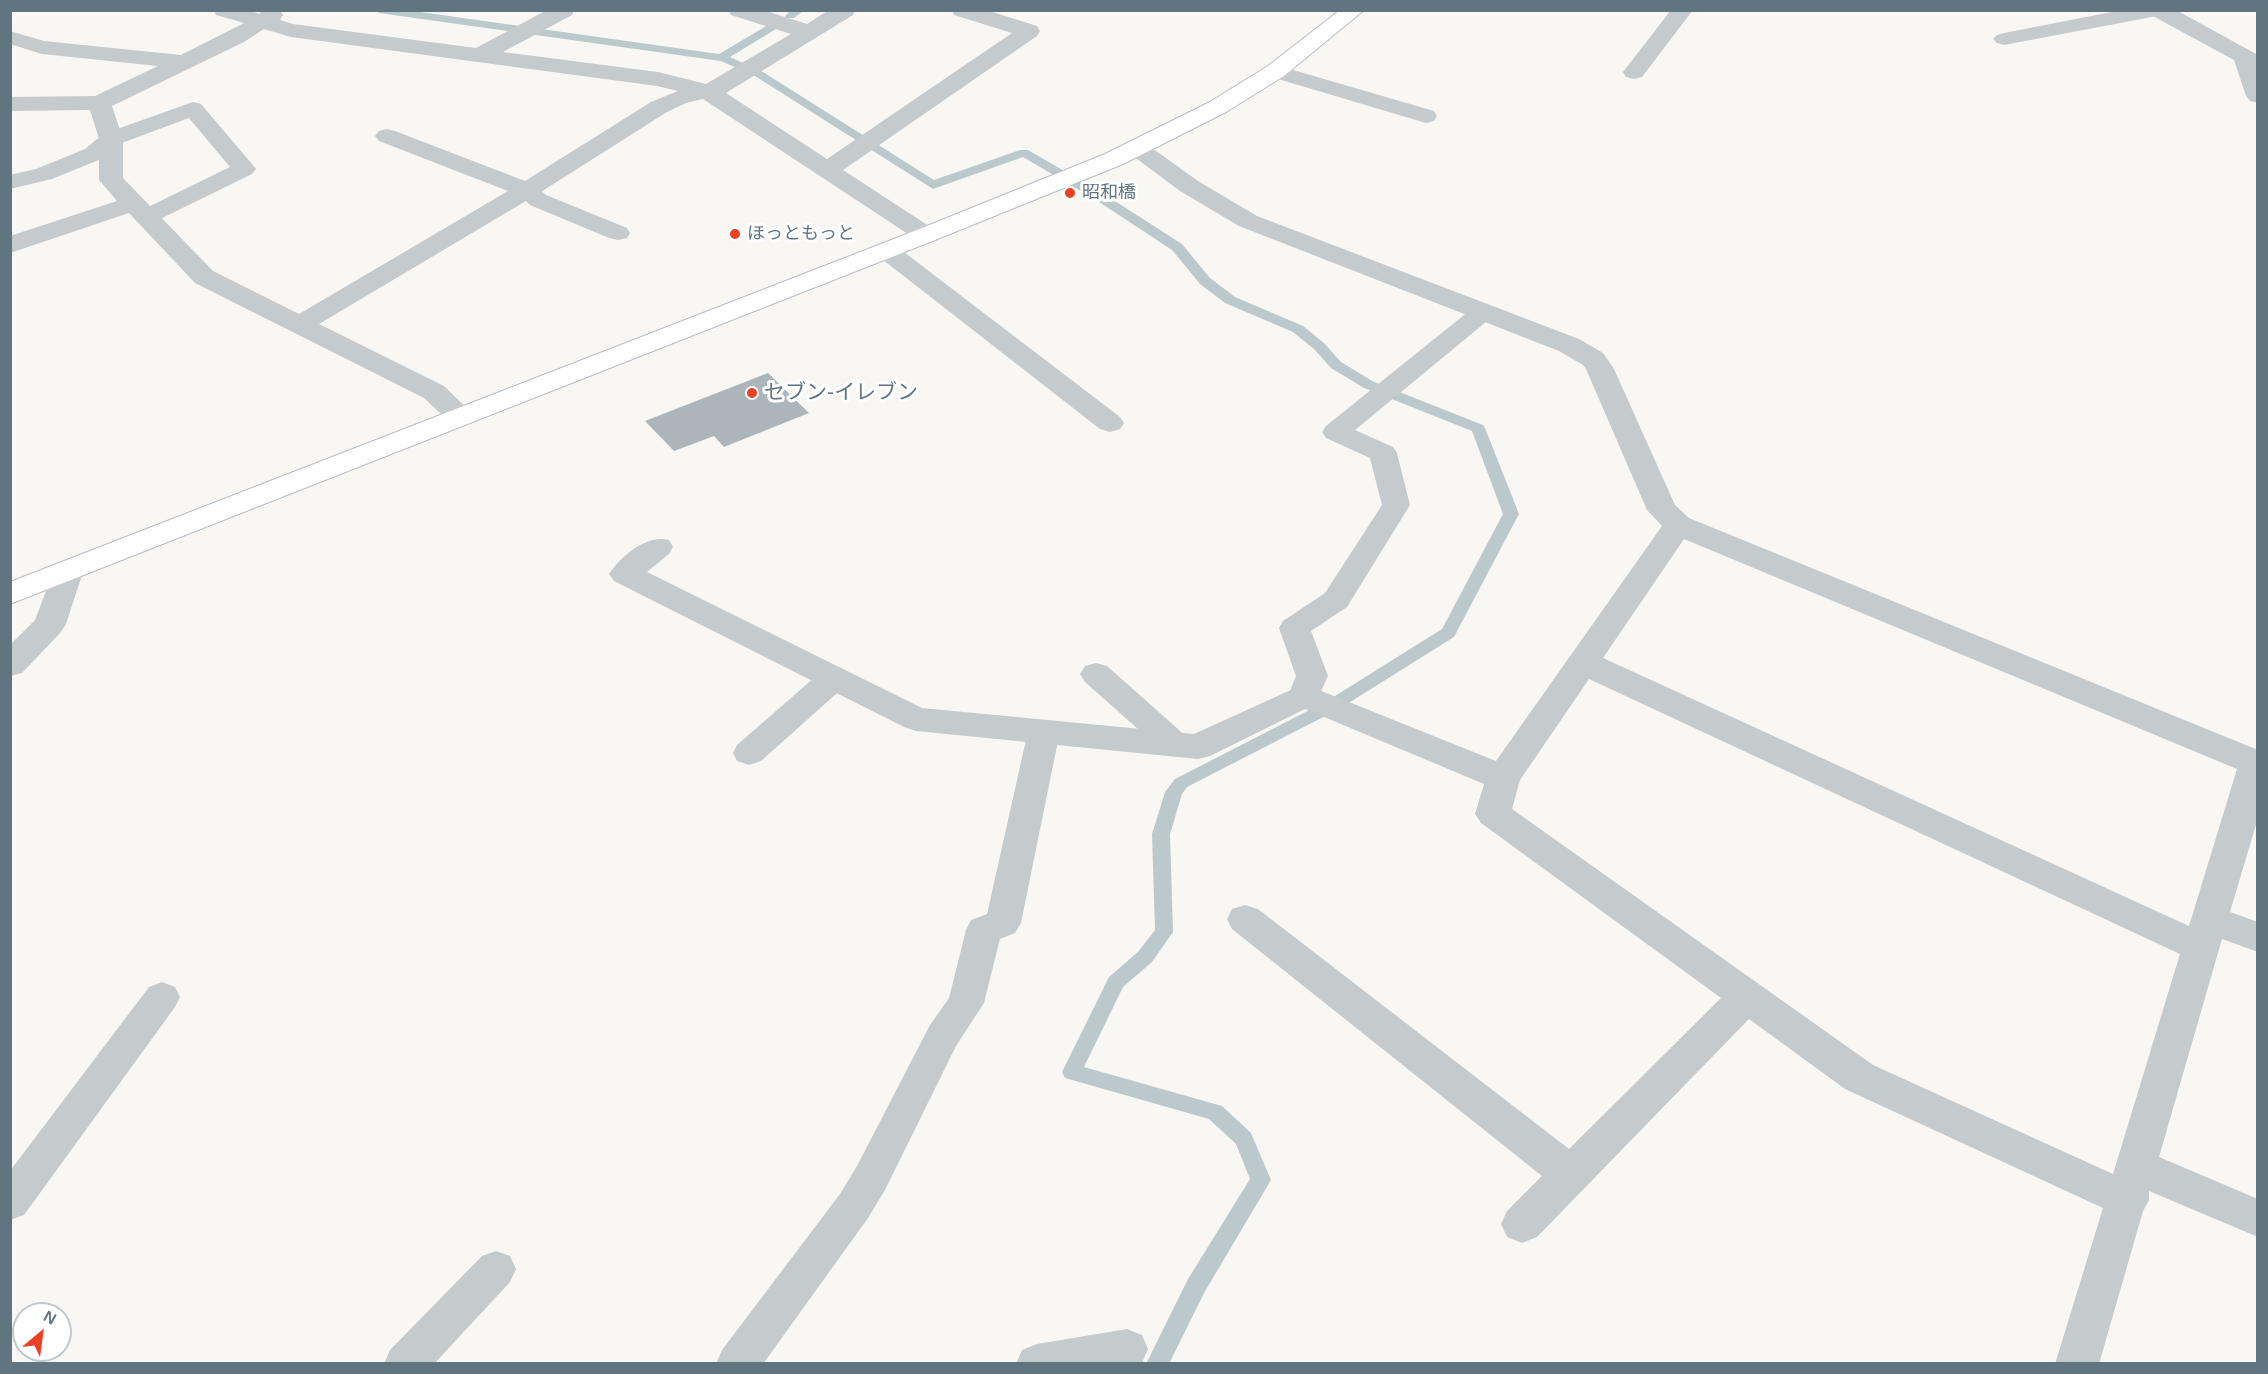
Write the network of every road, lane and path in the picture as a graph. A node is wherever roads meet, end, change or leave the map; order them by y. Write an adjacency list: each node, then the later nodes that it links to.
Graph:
1 (224, 10): 9 (street)
2 (564, 10): 13 (street)
3 (740, 10): 10 (street)
4 (845, 10): 10 (street)
5 (962, 10): 26 (street)
6 (1354, 10): 16 (main road)
7 (1683, 10): 17 (street)
8 (2158, 10): 12 (lane); 14 (street)
9 (270, 16): 13 (street); 15 (street)
10 (809, 32): 18 (street)
11 (10, 37): 15 (street)
12 (2004, 39)
13 (480, 55): 18 (street)
14 (2250, 59): 19 (street)
15 (183, 62): 20 (street)
16 (1276, 71): 22 (lane); 25 (main road)
17 (1634, 72)
18 (709, 92): 26 (street); 28 (street)
19 (2258, 96)
20 (99, 103): 21 (street); 24 (street)
21 (10, 104)
22 (1426, 116)
23 (387, 136): 28 (street)
24 (111, 139): 27 (lane); 29 (street); 29 (lane)
25 (1125, 154): 31 (main road); 34 (street)
26 (828, 169): 31 (street)
27 (10, 182)
28 (527, 190): 30 (lane); 35 (street)
29 (140, 211): 32 (street); 35 (street)
30 (618, 233)
31 (926, 235): 33 (main road)
32 (10, 245)
33 (887, 251): 36 (main road); 37 (street)
34 (1483, 312): 38 (street); 46 (lane)
35 (298, 325): 36 (street)
36 (462, 417): 40 (main road)
37 (1110, 423)
38 (1678, 525): 42 (street); 50 (street)
39 (658, 547): 45 (street)
40 (67, 572): 41 (main road); 43 (street)
41 (10, 594)
42 (1584, 663): 51 (street); 53 (street)
43 (10, 665)
44 (1096, 674): 48 (lane)
45 (834, 678): 47 (street); 49 (lane)
46 (1310, 698): 48 (street); 51 (street)
47 (1044, 731): 48 (street); 65 (lane)
48 (1176, 745)
49 (749, 753)
50 (2257, 764): 53 (street)
51 (1503, 778): 56 (street)
52 (1245, 919): 57 (street)
53 (2204, 933): 54 (street); 58 (street)
54 (2258, 938)
55 (162, 997): 59 (lane)
56 (1746, 997): 57 (street); 58 (street)
57 (1571, 1175): 61 (street)
58 (2132, 1183): 60 (street); 67 (street)
59 (10, 1203)
60 (2258, 1219)
61 (1522, 1224)
62 (496, 1269): 64 (lane)
63 (1127, 1349): 66 (lane)
64 (405, 1364)
65 (737, 1364)
66 (1037, 1364)
67 (2077, 1364)

